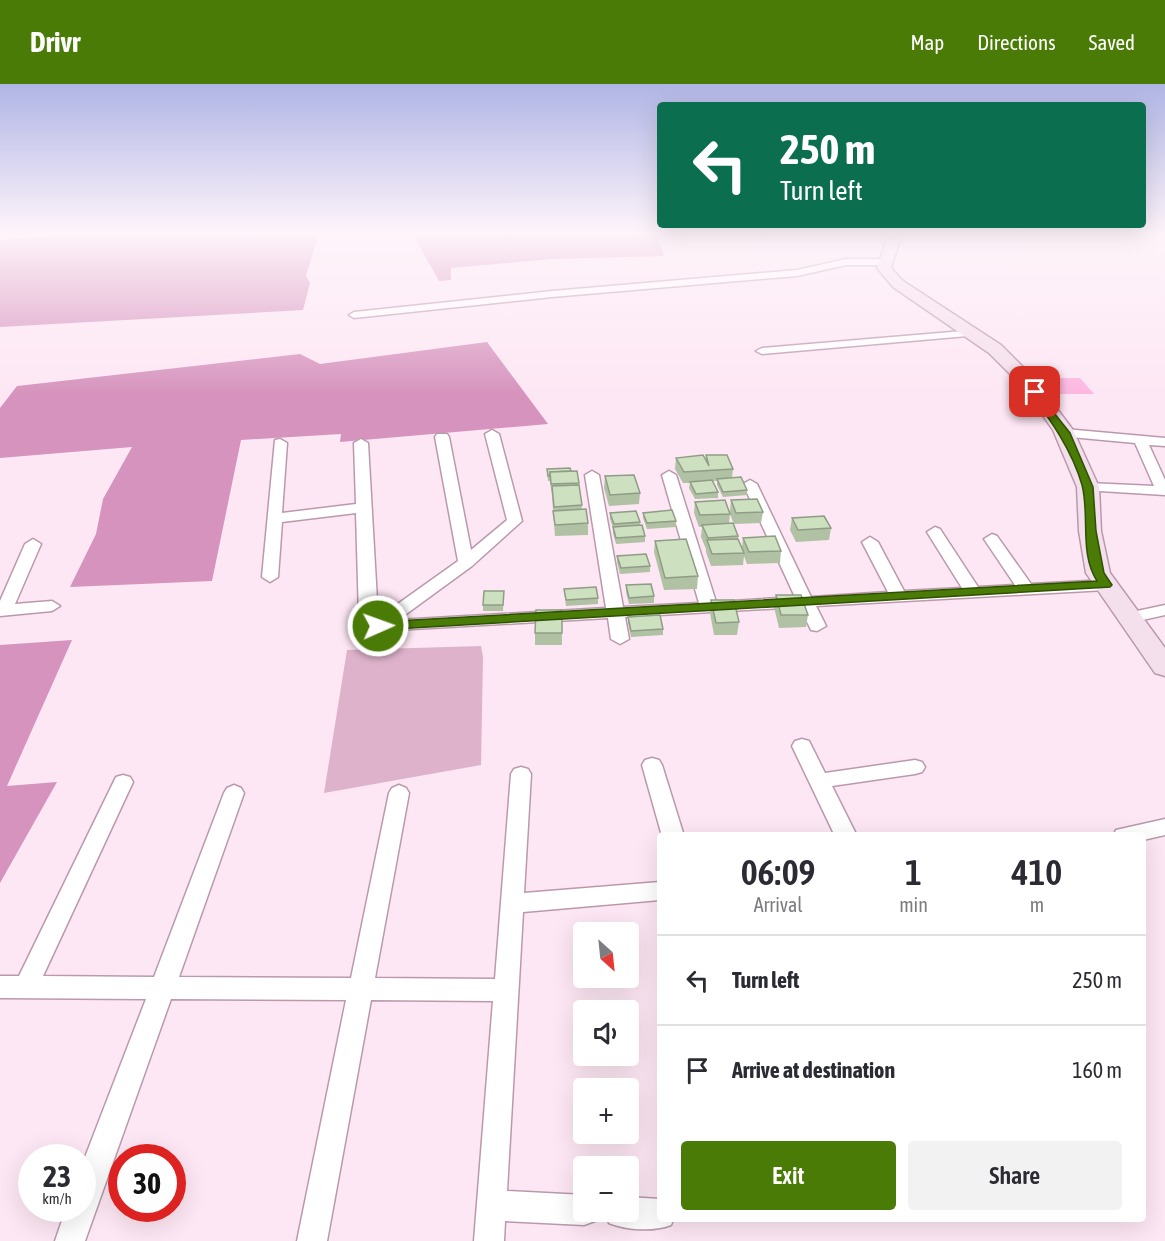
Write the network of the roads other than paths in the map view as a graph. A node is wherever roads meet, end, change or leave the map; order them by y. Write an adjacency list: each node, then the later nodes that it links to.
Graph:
1 (634, 287): 3 (street)
2 (903, 287): 4 (street)
3 (354, 315)
4 (975, 333): 5 (street); 6 (street)
5 (762, 351)
6 (1065, 433): 9 (street); 16 (street)
7 (492, 434): 24 (street)
8 (442, 437): 24 (street)
9 (1141, 441): 10 (street); 17 (street)
10 (1165, 442)
11 (280, 443): 19 (street)
12 (361, 443): 18 (street)
13 (592, 475): 35 (street)
14 (669, 475): 32 (street)
15 (750, 484): 30 (street)
16 (1088, 487): 17 (street); 26 (street)
17 (1164, 491)
18 (362, 508): 19 (street); 37 (street)
19 (274, 518): 25 (street)
20 (935, 532): 28 (street)
21 (992, 539): 27 (street)
22 (870, 542): 29 (street)
23 (33, 544): 34 (street)
24 (465, 563): 37 (street)
25 (270, 576)
26 (1106, 585): 27 (street); 36 (street)
27 (1026, 589): 28 (street)
28 (973, 592): 29 (street)
29 (898, 596): 30 (street)
30 (805, 601): 32 (street); 38 (street)
31 (52, 606): 34 (street)
32 (709, 608): 35 (street)
33 (1165, 610): 36 (street)
34 (2, 611)
35 (614, 614): 37 (street); 39 (street)
36 (1129, 618): 40 (street)
37 (378, 626)
38 (817, 626)
39 (620, 639)
40 (1165, 667)
41 (802, 746): 45 (street)
42 (652, 765): 50 (street)
43 (915, 767): 45 (street)
44 (521, 774): 54 (street)
45 (819, 781): 51 (street)
46 (123, 782): 56 (street)
47 (234, 793): 57 (street)
48 (399, 793): 58 (street)
49 (1165, 827): 52 (street)
50 (672, 832)
51 (844, 832)
52 (1142, 832)
53 (657, 891): 54 (street)
54 (512, 903): 59 (street)
55 (0, 987): 56 (street)
56 (26, 987): 57 (street)
57 (162, 988): 58 (street); 60 (street)
58 (363, 989): 59 (street); 67 (street)
59 (506, 990): 61 (street)
60 (96, 1170)
61 (492, 1205): 62 (street); 68 (street)
62 (573, 1209)
63 (639, 1213): 64 (street)
64 (657, 1214)
65 (77, 1222): 66 (street)
66 (70, 1241)
67 (312, 1241)
68 (489, 1241)

